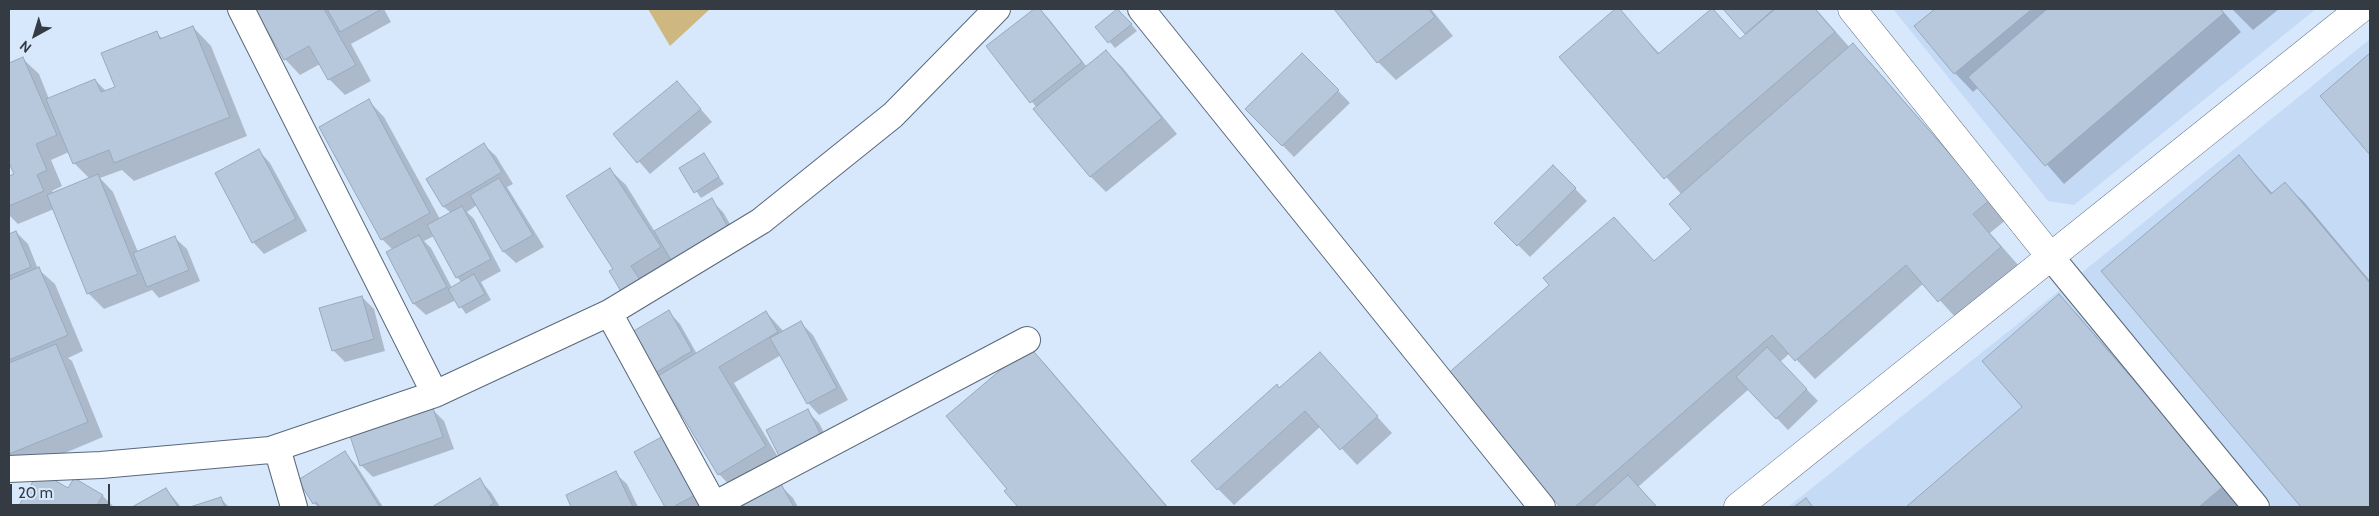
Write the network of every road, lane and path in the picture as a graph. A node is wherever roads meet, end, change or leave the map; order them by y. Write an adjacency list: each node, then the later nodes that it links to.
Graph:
1 (241, 9): 9 (street)
2 (997, 9): 7 (street)
3 (1141, 9): 14 (street)
4 (1852, 9): 6 (street)
5 (2360, 9): 6 (street)
6 (2050, 256): 15 (street); 16 (street)
7 (609, 313): 9 (street); 12 (street)
8 (1027, 340): 12 (street)
9 (435, 394): 10 (street)
10 (278, 448): 11 (street); 13 (street)
11 (9, 469)
12 (714, 506)
13 (294, 507)
14 (1542, 507)
15 (1738, 507)
16 (2256, 507)

